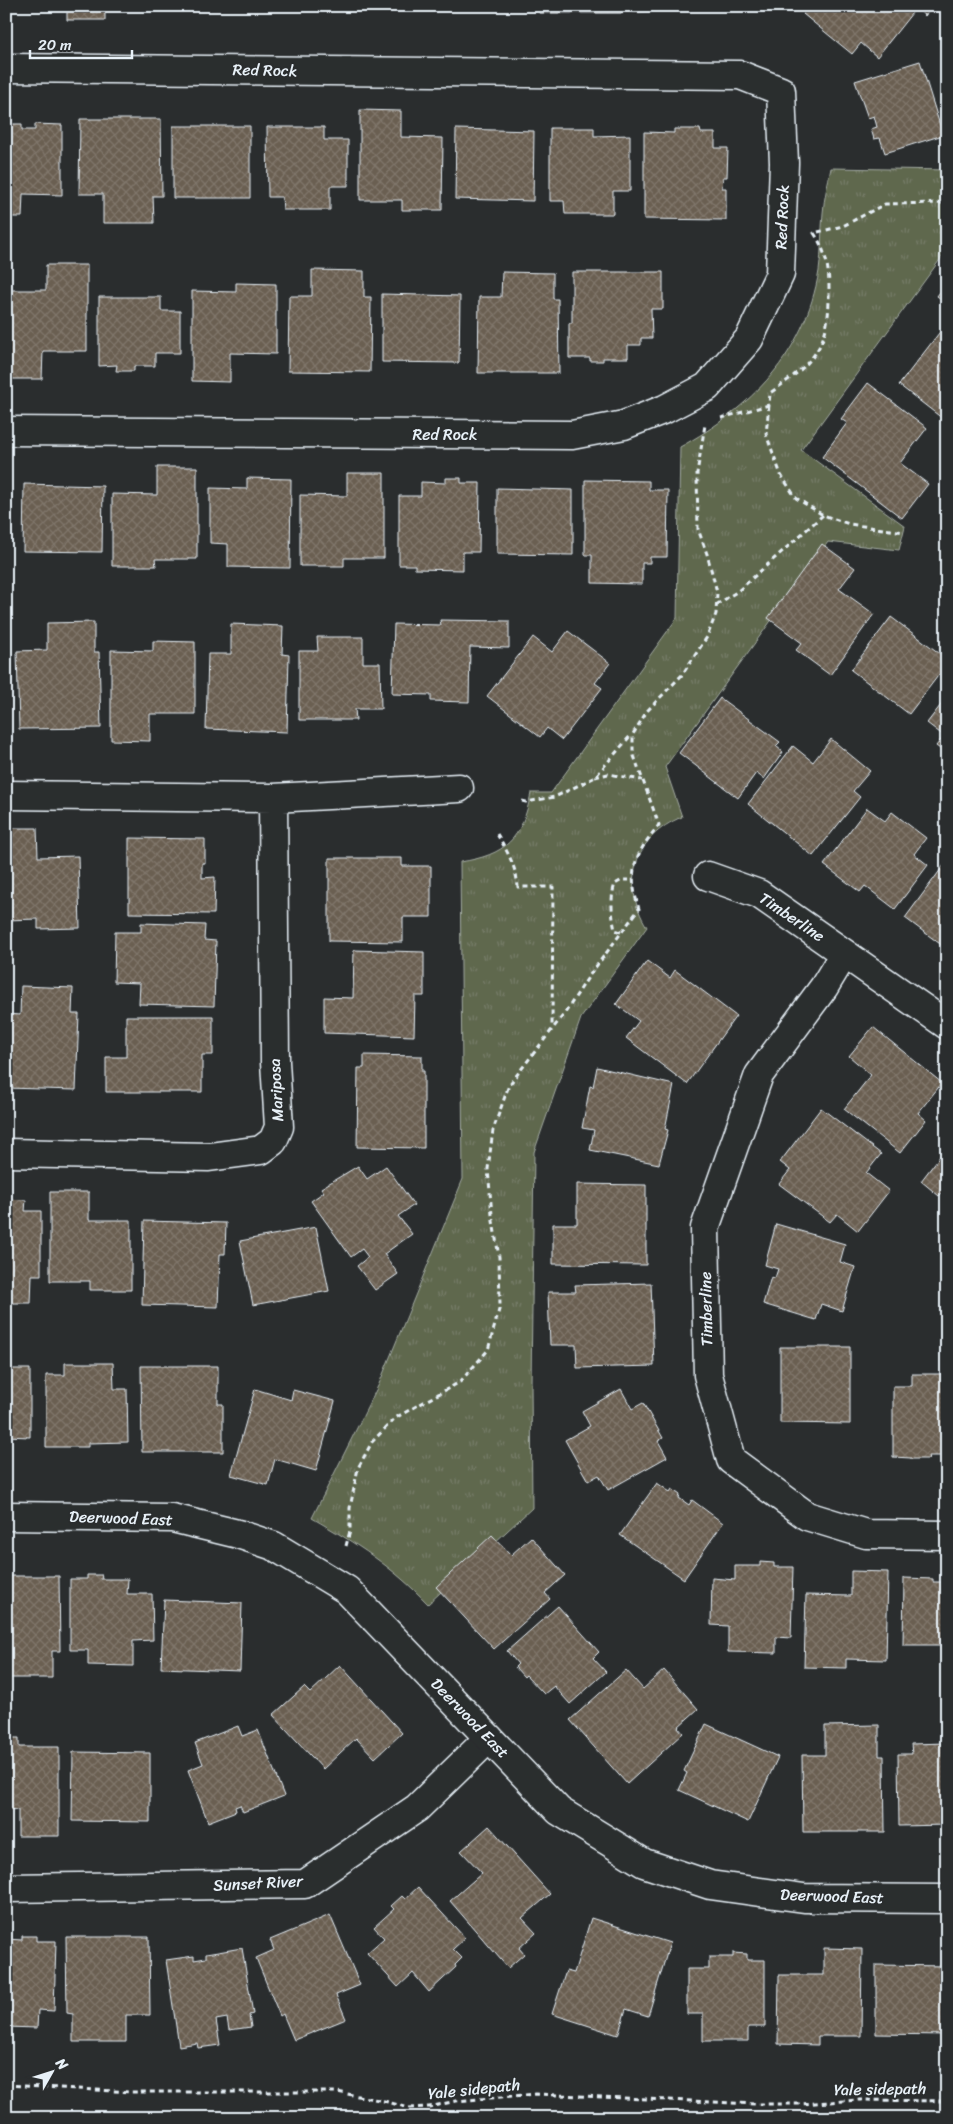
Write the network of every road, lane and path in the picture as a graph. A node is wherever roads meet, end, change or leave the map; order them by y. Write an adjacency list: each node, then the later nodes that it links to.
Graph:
1 (6, 68): 6 (street, Red Rock)
2 (947, 203): 3 (path)
3 (769, 405): 4 (path); 7 (path)
4 (715, 419)
5 (706, 422): 9 (path)
6 (6, 431)
7 (823, 516): 8 (path); 9 (path)
8 (904, 532)
9 (716, 605): 10 (path)
10 (633, 734): 11 (path); 12 (path)
11 (595, 777): 12 (path); 16 (path)
12 (642, 780): 19 (path)
13 (459, 788): 15 (street)
14 (6, 795): 15 (street)
15 (273, 798): 24 (street, Mariposa)
16 (522, 801)
17 (497, 834): 23 (path)
18 (708, 876): 21 (street, Timberline)
19 (633, 880): 20 (path); 20 (path)
20 (621, 932): 23 (path)
21 (844, 954): 22 (street, Timberline); 26 (street, Timberline)
22 (947, 1025)
23 (552, 1028): 27 (path)
24 (6, 1153)
25 (6, 1516): 28 (street, Deerwood East)
26 (947, 1535)
27 (346, 1546)
28 (489, 1738): 29 (street, Sunset River); 30 (street, Deerwood East)
29 (6, 1888)
30 (947, 1899)
31 (6, 2085): 32 (path, Yale sidepath)
32 (947, 2101)

